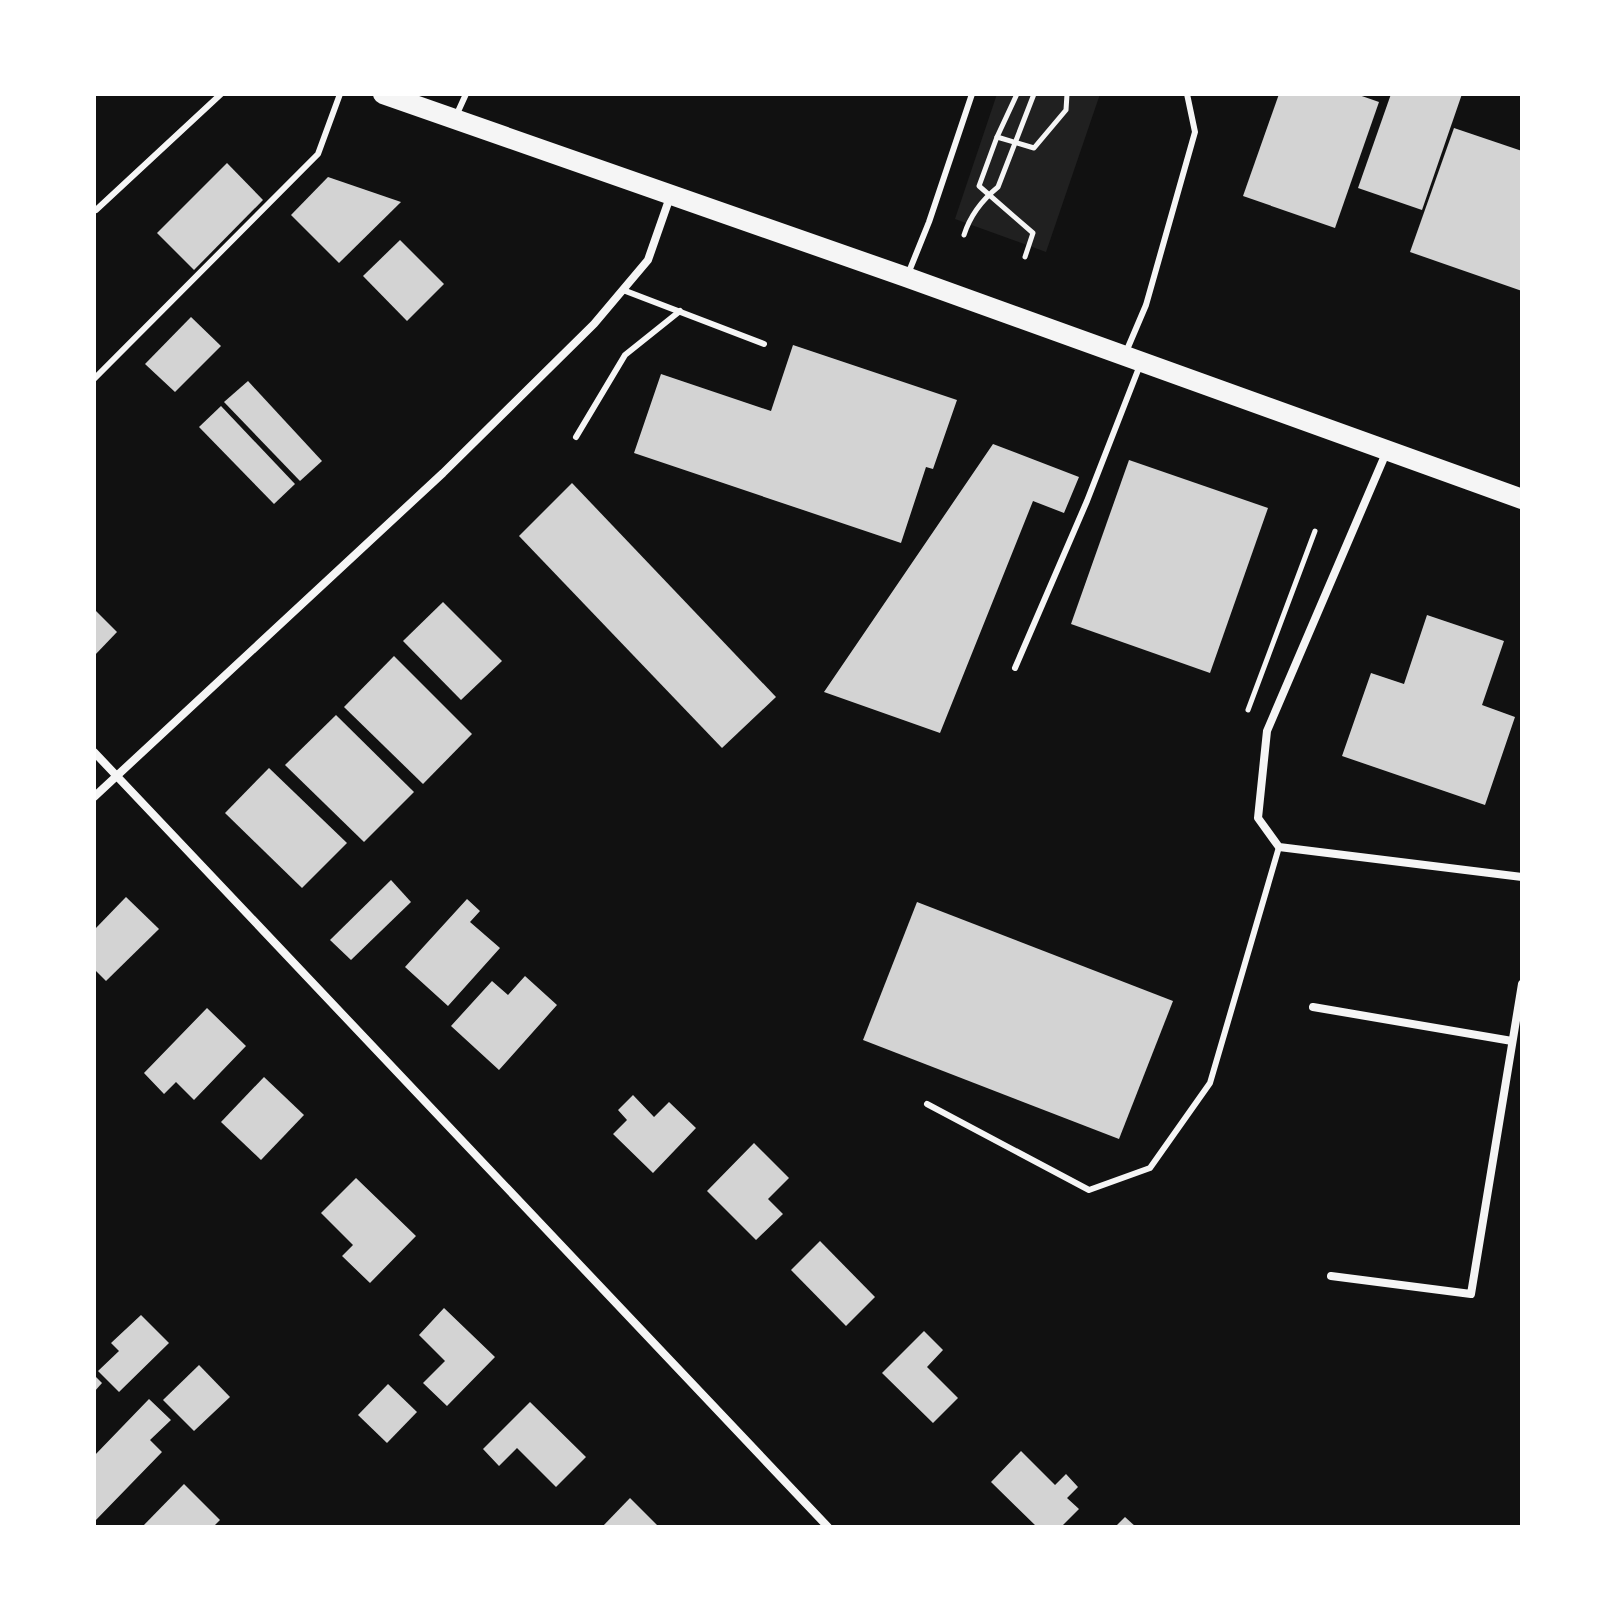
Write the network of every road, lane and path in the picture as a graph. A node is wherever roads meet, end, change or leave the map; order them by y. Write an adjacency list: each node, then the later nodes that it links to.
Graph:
1 (221, 94): 15 (lane)
2 (340, 94): 23 (lane)
3 (383, 94): 10 (main road)
4 (466, 94): 10 (lane)
5 (972, 94): 18 (lane)
6 (1017, 94): 11 (path)
7 (1034, 94): 12 (path)
8 (1067, 94): 12 (path)
9 (1187, 94): 22 (lane)
10 (455, 118): 13 (main road)
11 (997, 137): 12 (path); 14 (path)
12 (1016, 143): 14 (path)
13 (671, 194): 18 (main road); 19 (street)
14 (989, 194): 16 (path); 17 (path)
15 (94, 208)
16 (964, 235)
17 (1025, 257)
18 (906, 277): 22 (main road)
19 (623, 290): 20 (lane); 31 (street)
20 (680, 311): 21 (lane); 24 (lane)
21 (764, 344)
22 (1133, 358): 25 (main road); 28 (lane)
23 (94, 379)
24 (576, 437)
25 (1387, 452): 26 (main road); 33 (street)
26 (1522, 499)
27 (1315, 531): 29 (path)
28 (1015, 668)
29 (1245, 719)
30 (94, 752): 31 (street)
31 (117, 776): 32 (street); 40 (street)
32 (94, 797)
33 (1279, 847): 34 (street); 38 (lane)
34 (1522, 877)
35 (1522, 984): 37 (street)
36 (1313, 1007): 37 (street)
37 (1512, 1041): 39 (street)
38 (927, 1104)
39 (1331, 1276)
40 (828, 1527)

